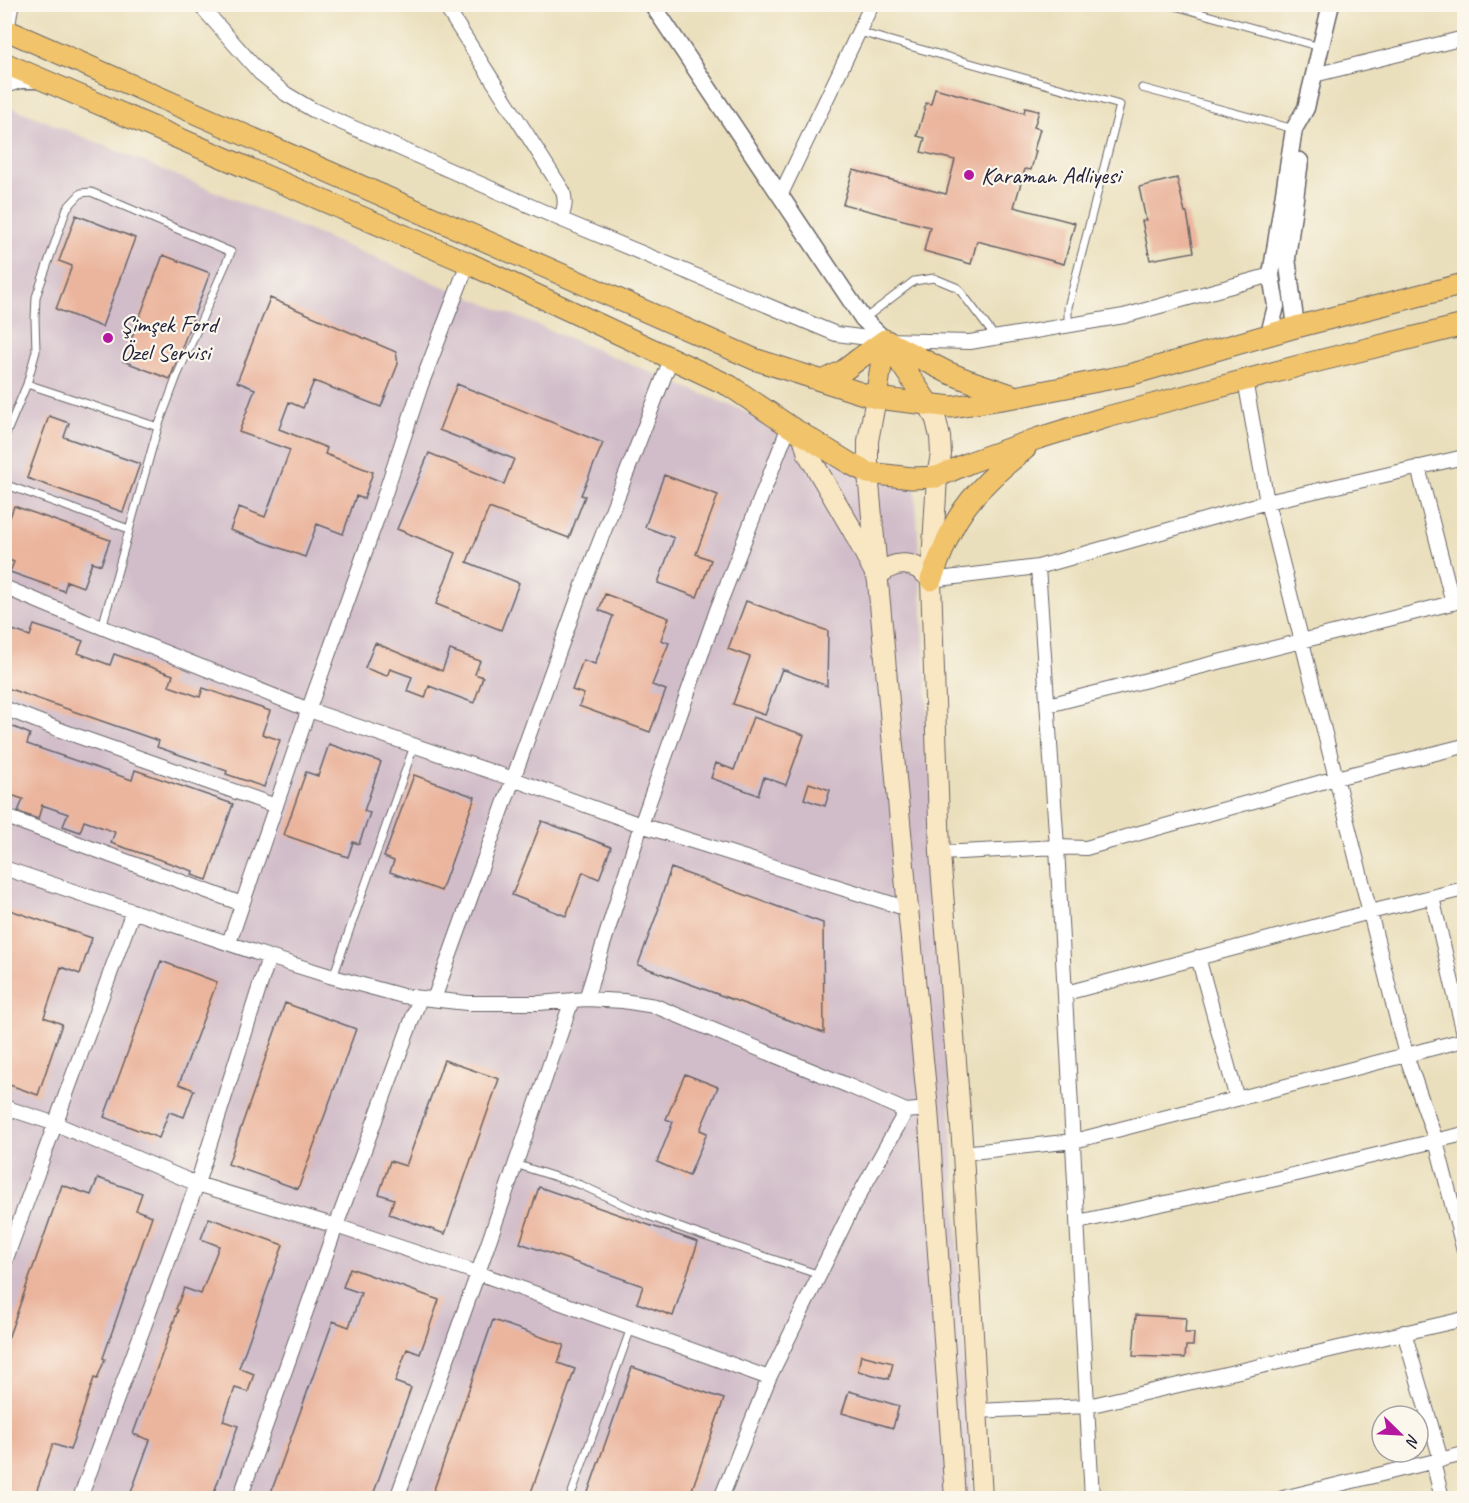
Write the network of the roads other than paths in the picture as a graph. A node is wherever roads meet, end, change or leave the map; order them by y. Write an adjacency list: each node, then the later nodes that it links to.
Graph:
1 (15, 4): 8 (lane)
2 (199, 4): 20 (street)
3 (444, 4): 20 (street)
4 (652, 4): 19 (street)
5 (872, 4): 9 (street)
6 (1168, 4): 11 (lane)
7 (1331, 4): 11 (street)
8 (7, 30): 33 (main road)
9 (859, 32): 19 (street); 26 (lane)
10 (1464, 38): 13 (street)
11 (1320, 47): 13 (street)
12 (4, 63): 14 (main road)
13 (1314, 75): 17 (street)
14 (42, 80): 15 (street); 21 (main road)
15 (4, 85)
16 (1142, 88): 18 (lane)
17 (1305, 108): 18 (street); 27 (street)
18 (1294, 129): 22 (street)
19 (780, 196): 24 (street)
20 (560, 219): 30 (street)
21 (468, 263): 31 (main road); 58 (street)
22 (1271, 275): 26 (street); 28 (street)
23 (1464, 284): 27 (main road)
24 (863, 319): 29 (lane); 30 (street)
25 (1464, 325): 32 (main road)
26 (1068, 326): 29 (street)
27 (1296, 327): 28 (main road)
28 (1269, 334): 35 (main road)
29 (996, 338): 30 (street)
30 (885, 340): 33 (main road); 35 (main road); 36 (main road); 37 (main road)
31 (671, 359): 39 (main road); 62 (street)
32 (1245, 380): 40 (main road); 47 (street)
33 (823, 381): 36 (main road)
34 (27, 384): 38 (lane); 38 (lane); 41 (lane)
35 (1016, 396): 37 (main road)
36 (876, 398): 37 (main road); 44 (main road)
37 (929, 405): 45 (main road)
38 (158, 427): 48 (lane)
39 (795, 430): 44 (main road); 50 (main road); 65 (street)
40 (1039, 438): 45 (main road); 51 (main road)
41 (4, 439)
42 (1464, 457): 43 (street)
43 (1418, 467): 47 (street); 53 (street)
44 (868, 472): 45 (main road); 50 (main road)
45 (937, 477): 51 (main road)
46 (4, 484): 48 (lane)
47 (1267, 502): 49 (street); 55 (street)
48 (129, 529): 54 (lane)
49 (1038, 567): 51 (street); 56 (street)
50 (877, 577): 51 (main road); 72 (main road)
51 (931, 580): 67 (main road)
52 (4, 587): 54 (street)
53 (1459, 601): 55 (street)
54 (101, 627): 58 (street)
55 (1302, 640): 56 (street); 61 (street)
56 (1048, 705): 66 (street)
57 (4, 708): 63 (street)
58 (309, 710): 59 (street); 63 (street)
59 (414, 746): 62 (street); 78 (lane)
60 (1464, 746): 61 (street)
61 (1336, 778): 66 (street); 74 (street)
62 (513, 779): 65 (street); 80 (street)
63 (276, 806): 71 (street)
64 (4, 816): 71 (street)
65 (641, 825): 72 (street); 81 (street)
66 (1058, 847): 67 (street); 79 (street)
67 (940, 853): 93 (main road)
68 (4, 868): 73 (street)
69 (1464, 889): 70 (street)
70 (1432, 897): 74 (street); 82 (street)
71 (243, 904): 75 (street)
72 (908, 909): 87 (main road)
73 (133, 911): 75 (street); 89 (street)
74 (1370, 912): 77 (street); 84 (street)
75 (229, 943): 76 (street)
76 (269, 957): 78 (street); 95 (street)
77 (1198, 957): 79 (street); 85 (street)
78 (333, 977): 80 (street)
79 (1066, 993): 91 (street)
80 (427, 998): 81 (street); 97 (street)
81 (579, 999): 88 (street); 94 (street)
82 (1464, 1034)
83 (1464, 1040): 84 (street)
84 (1406, 1055): 85 (street); 92 (street)
85 (1236, 1099): 91 (street)
86 (4, 1107): 89 (street)
87 (928, 1109): 88 (street); 115 (main road)
88 (906, 1111): 101 (street)
89 (56, 1124): 95 (street); 99 (street)
90 (1464, 1134): 92 (street)
91 (1074, 1141): 93 (street); 96 (street)
92 (1436, 1142): 96 (street); 98 (street)
93 (963, 1154): 107 (main road)
94 (515, 1164): 100 (street); 101 (lane)
95 (197, 1184): 97 (street); 110 (street)
96 (1078, 1222): 106 (street)
97 (336, 1226): 100 (street); 111 (street)
98 (1464, 1246)
99 (4, 1264)
100 (478, 1273): 103 (street); 112 (street)
101 (820, 1275): 105 (street)
102 (1464, 1318): 104 (street)
103 (631, 1328): 105 (street); 113 (lane)
104 (1404, 1332): 106 (street); 109 (street)
105 (769, 1378): 114 (street)
106 (1088, 1406): 107 (street); 117 (street)
107 (977, 1411): 116 (main road)
108 (1464, 1454): 109 (street)
109 (1437, 1461): 118 (street); 119 (street)
110 (80, 1498)
111 (240, 1498)
112 (397, 1498)
113 (570, 1498)
114 (721, 1498)
115 (955, 1498)
116 (982, 1498)
117 (1092, 1498)
118 (1283, 1498)
119 (1442, 1498)

